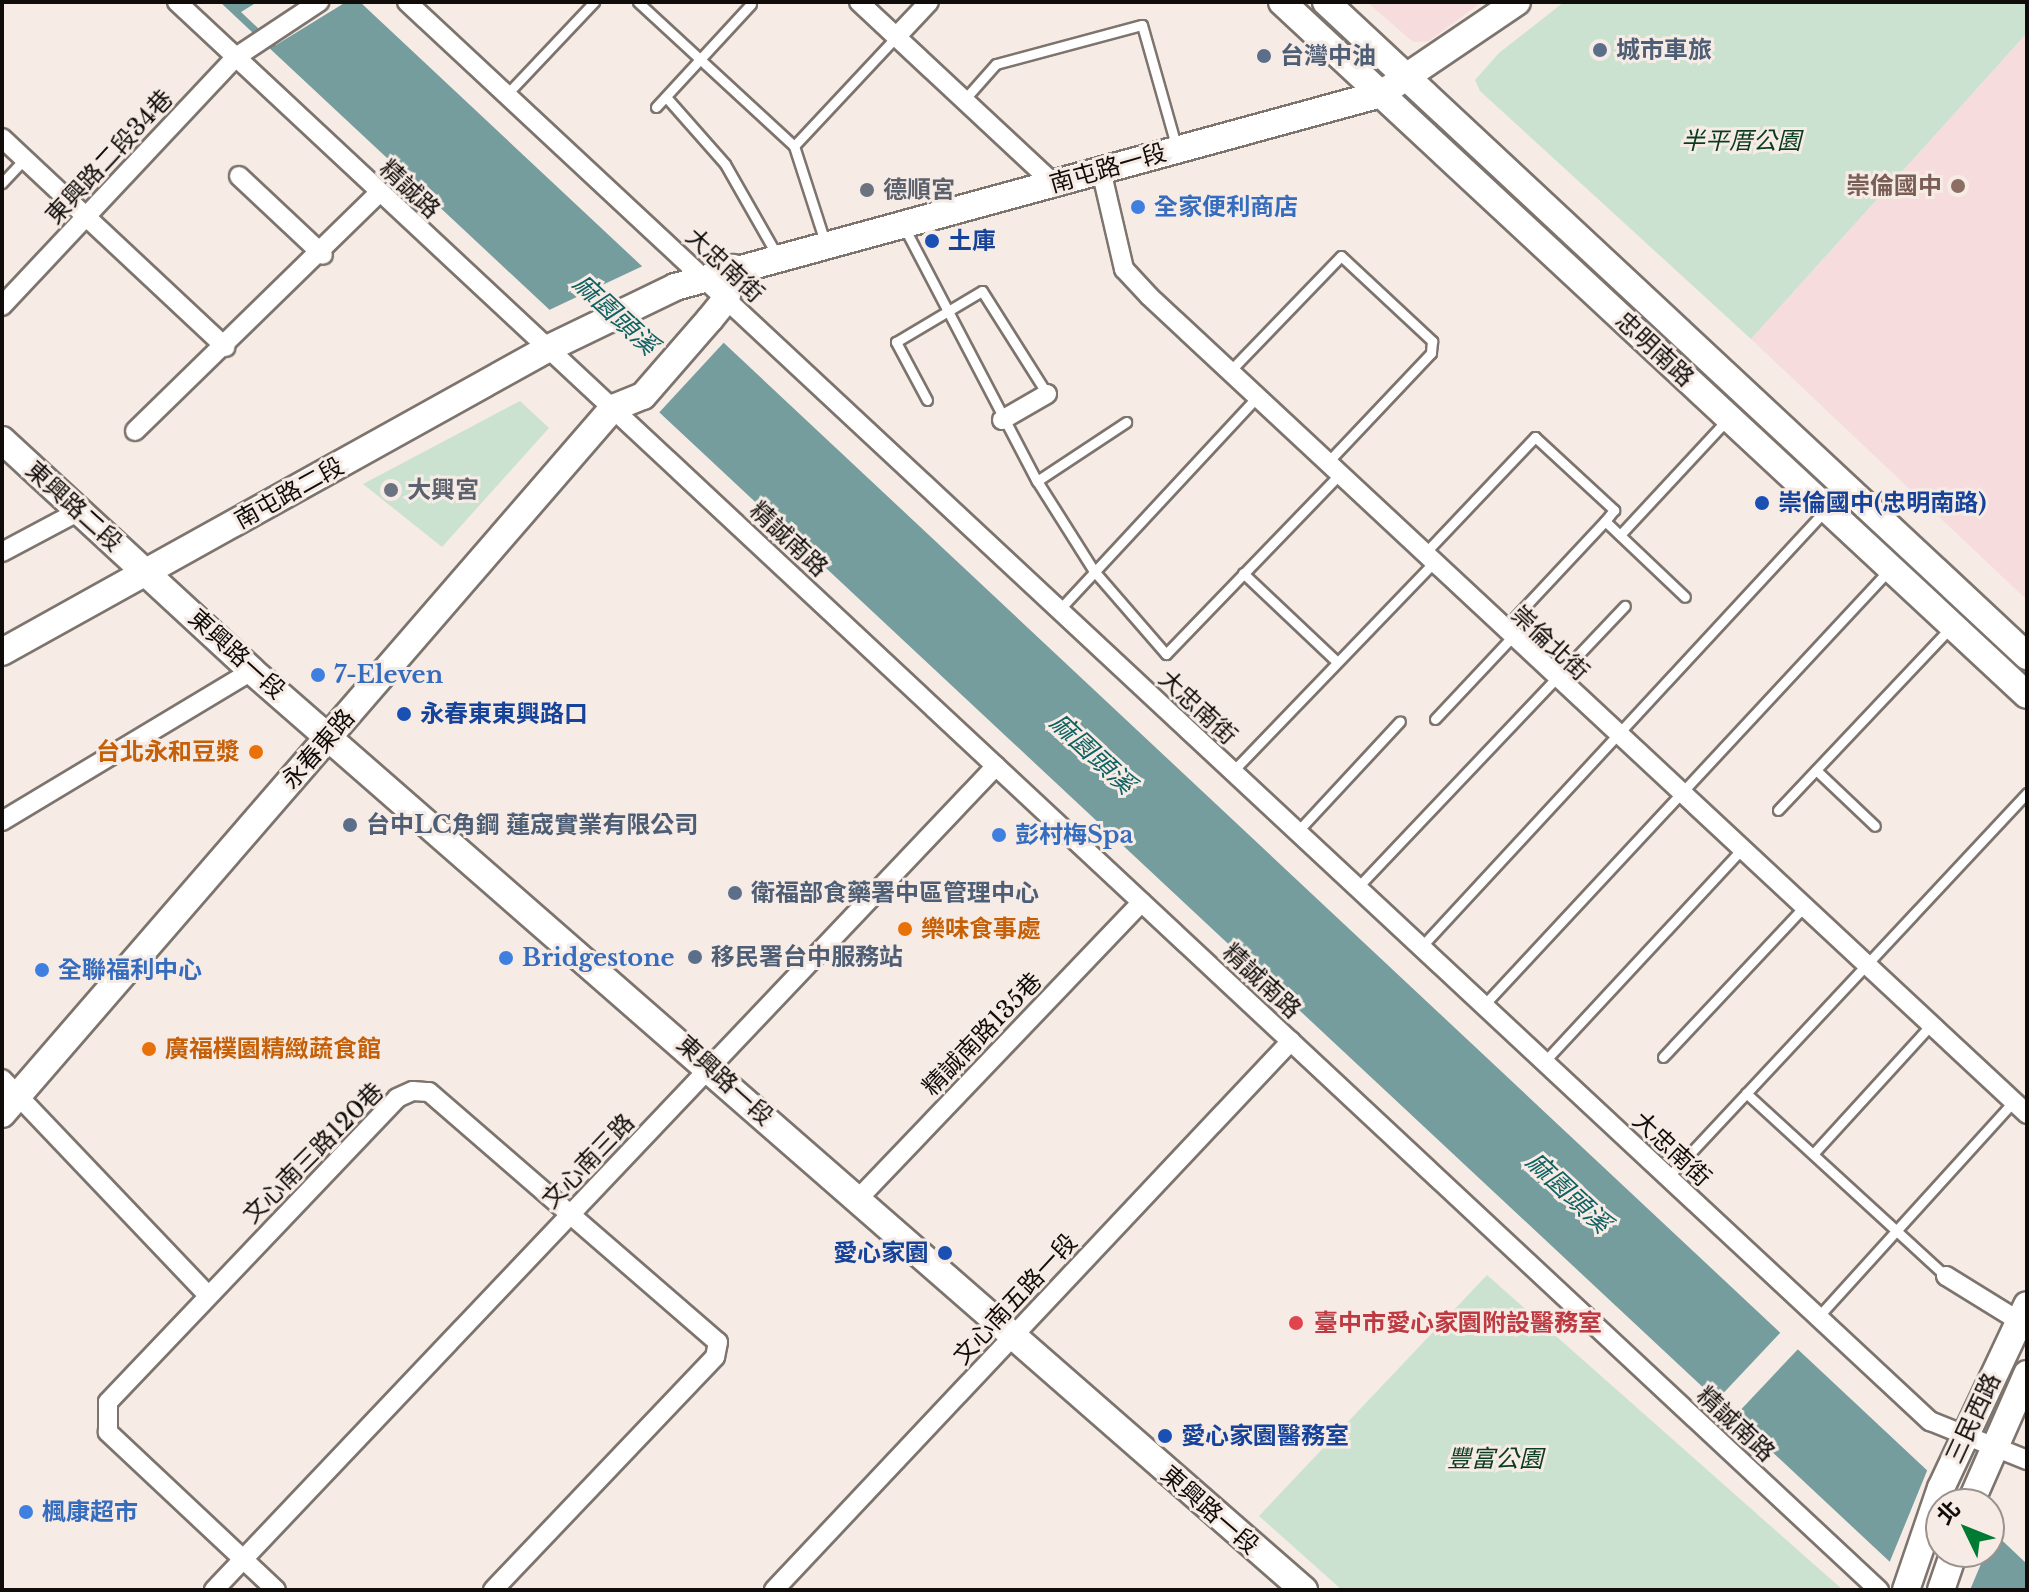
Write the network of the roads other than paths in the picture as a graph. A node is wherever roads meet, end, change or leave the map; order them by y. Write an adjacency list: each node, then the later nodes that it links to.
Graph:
1 (177, 2): 13 (street, 精誠路)
2 (319, 2): 13 (street, 東興路二段34巷)
3 (407, 2): 16 (street, 大忠南街)
4 (594, 2): 16 (lane)
5 (638, 2): 14 (lane)
6 (859, 2): 12 (street)
7 (929, 2): 12 (street)
8 (1282, 2): 17 (main road, 忠明南路)
9 (1326, 2): 15 (main road, 忠明南路)
10 (1517, 2): 15 (main road, 南屯路一段)
11 (751, 4): 14 (lane)
12 (896, 37): 19 (street); 22 (lane)
13 (236, 57): 29 (street, 精誠路); 30 (street, 東興路二段34巷)
14 (700, 59): 18 (lane); 22 (lane)
15 (1410, 81): 17 (main road, 南屯路一段); 55 (main road, 忠明南路)
16 (507, 94): 36 (street, 大忠南街)
17 (1381, 94): 23 (main road, 南屯路一段); 48 (main road, 忠明南路)
18 (666, 97): 20 (lane); 34 (lane)
19 (964, 100): 23 (lane); 28 (street)
20 (656, 107)
21 (2, 138): 24 (street)
22 (794, 146): 32 (lane)
23 (1177, 149): 25 (main road, 南屯路一段)
24 (25, 159): 27 (lane); 30 (street)
25 (1101, 170): 28 (main road, 南屯路一段); 43 (street, 崇倫北街)
26 (239, 176): 33 (street)
27 (2, 183)
28 (1054, 184): 31 (main road, 南屯路一段)
29 (379, 193): 33 (street); 42 (street, 精誠路)
30 (86, 217): 37 (street, 東興路二段34巷); 41 (street)
31 (902, 224): 32 (main road, 南屯路一段); 39 (lane)
32 (826, 245): 34 (main road, 南屯路一段)
33 (323, 255): 41 (street)
34 (778, 257): 35 (main road, 南屯路一段)
35 (733, 268): 36 (main road, 南屯路一段); 38 (main road)
36 (702, 277): 38 (street, 大忠南街); 40 (main road, 南屯路一段)
37 (2, 306)
38 (718, 309): 47 (main road, 永春東路); 68 (street, 大忠南街)
39 (943, 315): 44 (lane); 46 (lane); 49 (lane)
40 (575, 334): 42 (main road, 南屯路二段)
41 (225, 347): 51 (street)
42 (547, 349): 47 (street, 精誠路); 63 (main road, 南屯路二段)
43 (1229, 372): 45 (street, 崇倫北街); 53 (lane)
44 (1047, 394): 49 (street)
45 (1257, 397): 53 (street, 崇倫北街); 64 (lane)
46 (927, 400)
47 (613, 408): 79 (main road, 永春東路); 81 (street, 精誠南路)
48 (1729, 418): 56 (main road, 忠明南路); 59 (lane)
49 (1002, 420): 54 (lane)
50 (1126, 422): 54 (lane)
51 (135, 431)
52 (2, 440): 57 (main road, 東興路二段)
53 (1332, 470): 61 (street, 崇倫北街); 65 (lane)
54 (1037, 481): 64 (lane)
55 (1846, 488): 56 (lane); 72 (main road, 忠明南路)
56 (1828, 510): 62 (main road, 忠明南路); 80 (lane)
57 (79, 511): 60 (street); 63 (main road, 東興路二段)
58 (1605, 521): 59 (lane); 61 (lane); 70 (lane)
59 (1620, 535): 66 (lane)
60 (2, 552)
61 (1427, 560): 70 (street, 崇倫北街); 73 (lane)
62 (1891, 568): 69 (main road, 忠明南路); 85 (lane)
63 (146, 571): 71 (main road, 南屯路二段); 74 (main road, 東興路一段)
64 (1094, 571): 65 (lane); 68 (lane)
65 (1243, 573): 73 (lane)
66 (1685, 597)
67 (1625, 606): 75 (lane)
68 (1059, 610): 83 (street, 大忠南街)
69 (1952, 625): 76 (main road, 忠明南路); 82 (lane)
70 (1506, 636): 75 (street, 崇倫北街); 77 (lane)
71 (2, 652)
72 (2027, 656)
73 (1337, 662): 83 (lane)
74 (252, 671): 79 (main road, 東興路一段); 87 (street)
75 (1555, 681): 80 (street, 崇倫北街); 91 (lane)
76 (2027, 695)
77 (1435, 719)
78 (1400, 721): 89 (lane)
79 (329, 736): 101 (main road, 東興路一段); 103 (main road, 永春東路)
80 (1616, 737): 85 (street, 崇倫北街); 94 (lane)
81 (996, 766): 92 (street, 精誠南路); 101 (street, 文心南三路)
82 (1816, 770): 86 (lane); 88 (lane)
83 (1232, 772): 89 (street, 大忠南街)
84 (2027, 793): 95 (lane)
85 (1679, 795): 90 (street, 崇倫北街); 96 (lane)
86 (1778, 810)
87 (2, 821)
88 (1875, 826)
89 (1297, 832): 91 (street, 大忠南街)
90 (1740, 851): 93 (street, 崇倫北街); 100 (lane)
91 (1357, 888): 94 (street, 大忠南街)
92 (1142, 902): 98 (street, 精誠南路); 107 (street, 精誠南路135巷)
93 (1803, 908): 95 (street, 崇倫北街); 99 (lane)
94 (1421, 947): 96 (street, 大忠南街)
95 (1865, 966): 97 (street, 崇倫北街); 102 (lane)
96 (1483, 1006): 100 (street, 大忠南街)
97 (1930, 1026): 104 (street, 崇倫北街); 105 (lane)
98 (1291, 1041): 114 (street, 文心南五路一段); 128 (street, 精誠南路)
99 (1663, 1057)
100 (1544, 1062): 106 (street, 大忠南街)
101 (712, 1068): 107 (main road, 東興路一段); 108 (street, 文心南三路)
102 (1746, 1093): 105 (lane); 106 (lane)
103 (7, 1096): 111 (street)
104 (2020, 1108): 109 (lane)
105 (1813, 1154): 109 (lane)
106 (1668, 1177): 113 (street, 大忠南街)
107 (857, 1200): 114 (main road, 東興路一段)
108 (572, 1213): 111 (street, 文心南三路120巷); 120 (street, 文心南三路); 125 (street, 文心南三路120巷)
109 (1896, 1230): 110 (lane); 113 (lane)
110 (1946, 1276): 112 (street)
111 (208, 1295): 120 (street, 文心南三路120巷)
112 (2023, 1313): 116 (main road, 三民西路)
113 (1818, 1317): 116 (street, 大忠南街)
114 (1012, 1338): 126 (street, 文心南五路一段); 127 (main road, 東興路一段)
115 (2027, 1374): 117 (main road, 三民西路)
116 (1964, 1438): 117 (street, 大忠南街); 122 (main road, 三民西路)
117 (1993, 1449): 118 (street, 大忠南街); 119 (main road, 三民西路)
118 (2027, 1460)
119 (1977, 1488)
120 (243, 1560): 123 (street, 文心南三路); 124 (street, 文心南三路120巷)
121 (1949, 1568): 129 (main road)
122 (1906, 1589)
123 (214, 1590)
124 (276, 1590)
125 (493, 1590)
126 (774, 1590)
127 (1304, 1590)
128 (1879, 1590)
129 (1941, 1590)

